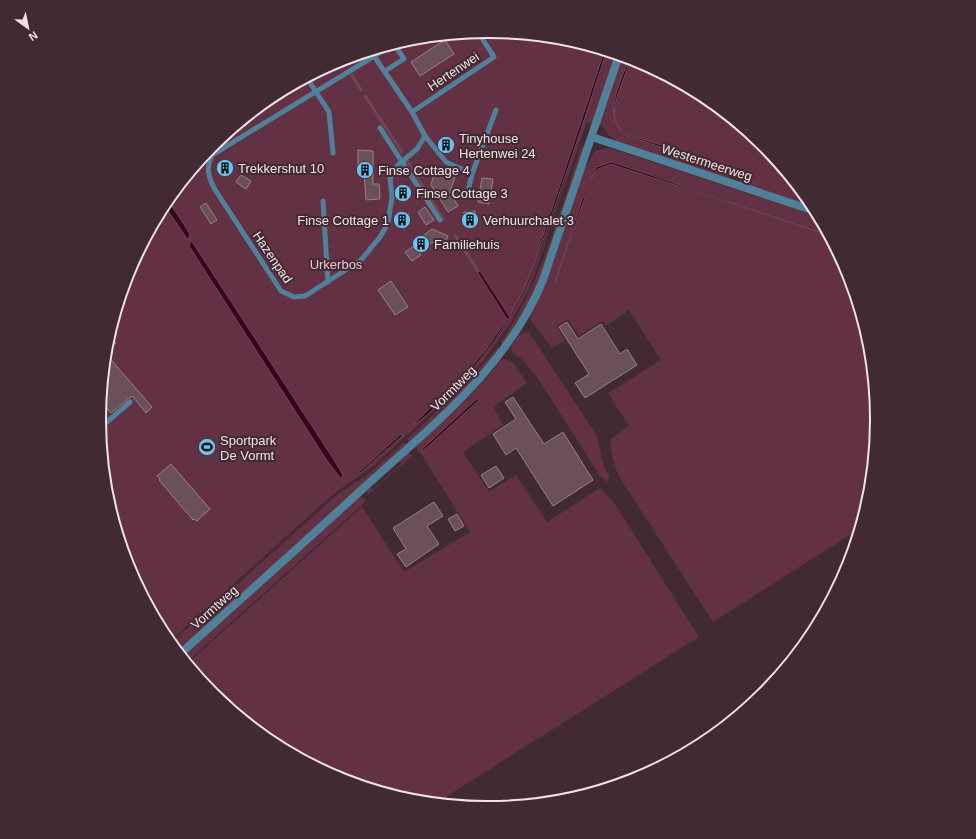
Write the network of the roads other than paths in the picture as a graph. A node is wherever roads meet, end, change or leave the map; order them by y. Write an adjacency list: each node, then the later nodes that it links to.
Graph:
1 (482, 38): 9 (lane, Hertenwei)
2 (397, 49): 5 (lane)
3 (374, 56): 5 (lane); 7 (lane)
4 (617, 60): 12 (street, Vormtweg)
5 (385, 71): 9 (lane)
6 (310, 82): 7 (lane)
7 (316, 91): 13 (lane); 14 (lane)
8 (496, 110): 17 (lane)
9 (412, 112): 11 (lane)
10 (380, 128): 16 (lane)
11 (425, 136): 16 (lane, Hazenpad); 17 (lane)
12 (592, 137): 20 (street, Westermeerweg); 25 (street, Vormtweg)
13 (217, 151)
14 (333, 153)
15 (210, 158): 22 (lane, Hazenpad)
16 (401, 161): 21 (lane); 22 (lane, Hazenpad)
17 (472, 174): 18 (lane)
18 (468, 187)
19 (323, 201): 22 (lane)
20 (805, 208)
21 (440, 220)
22 (328, 282)
23 (130, 402): 24 (lane)
24 (106, 423)
25 (184, 650)

